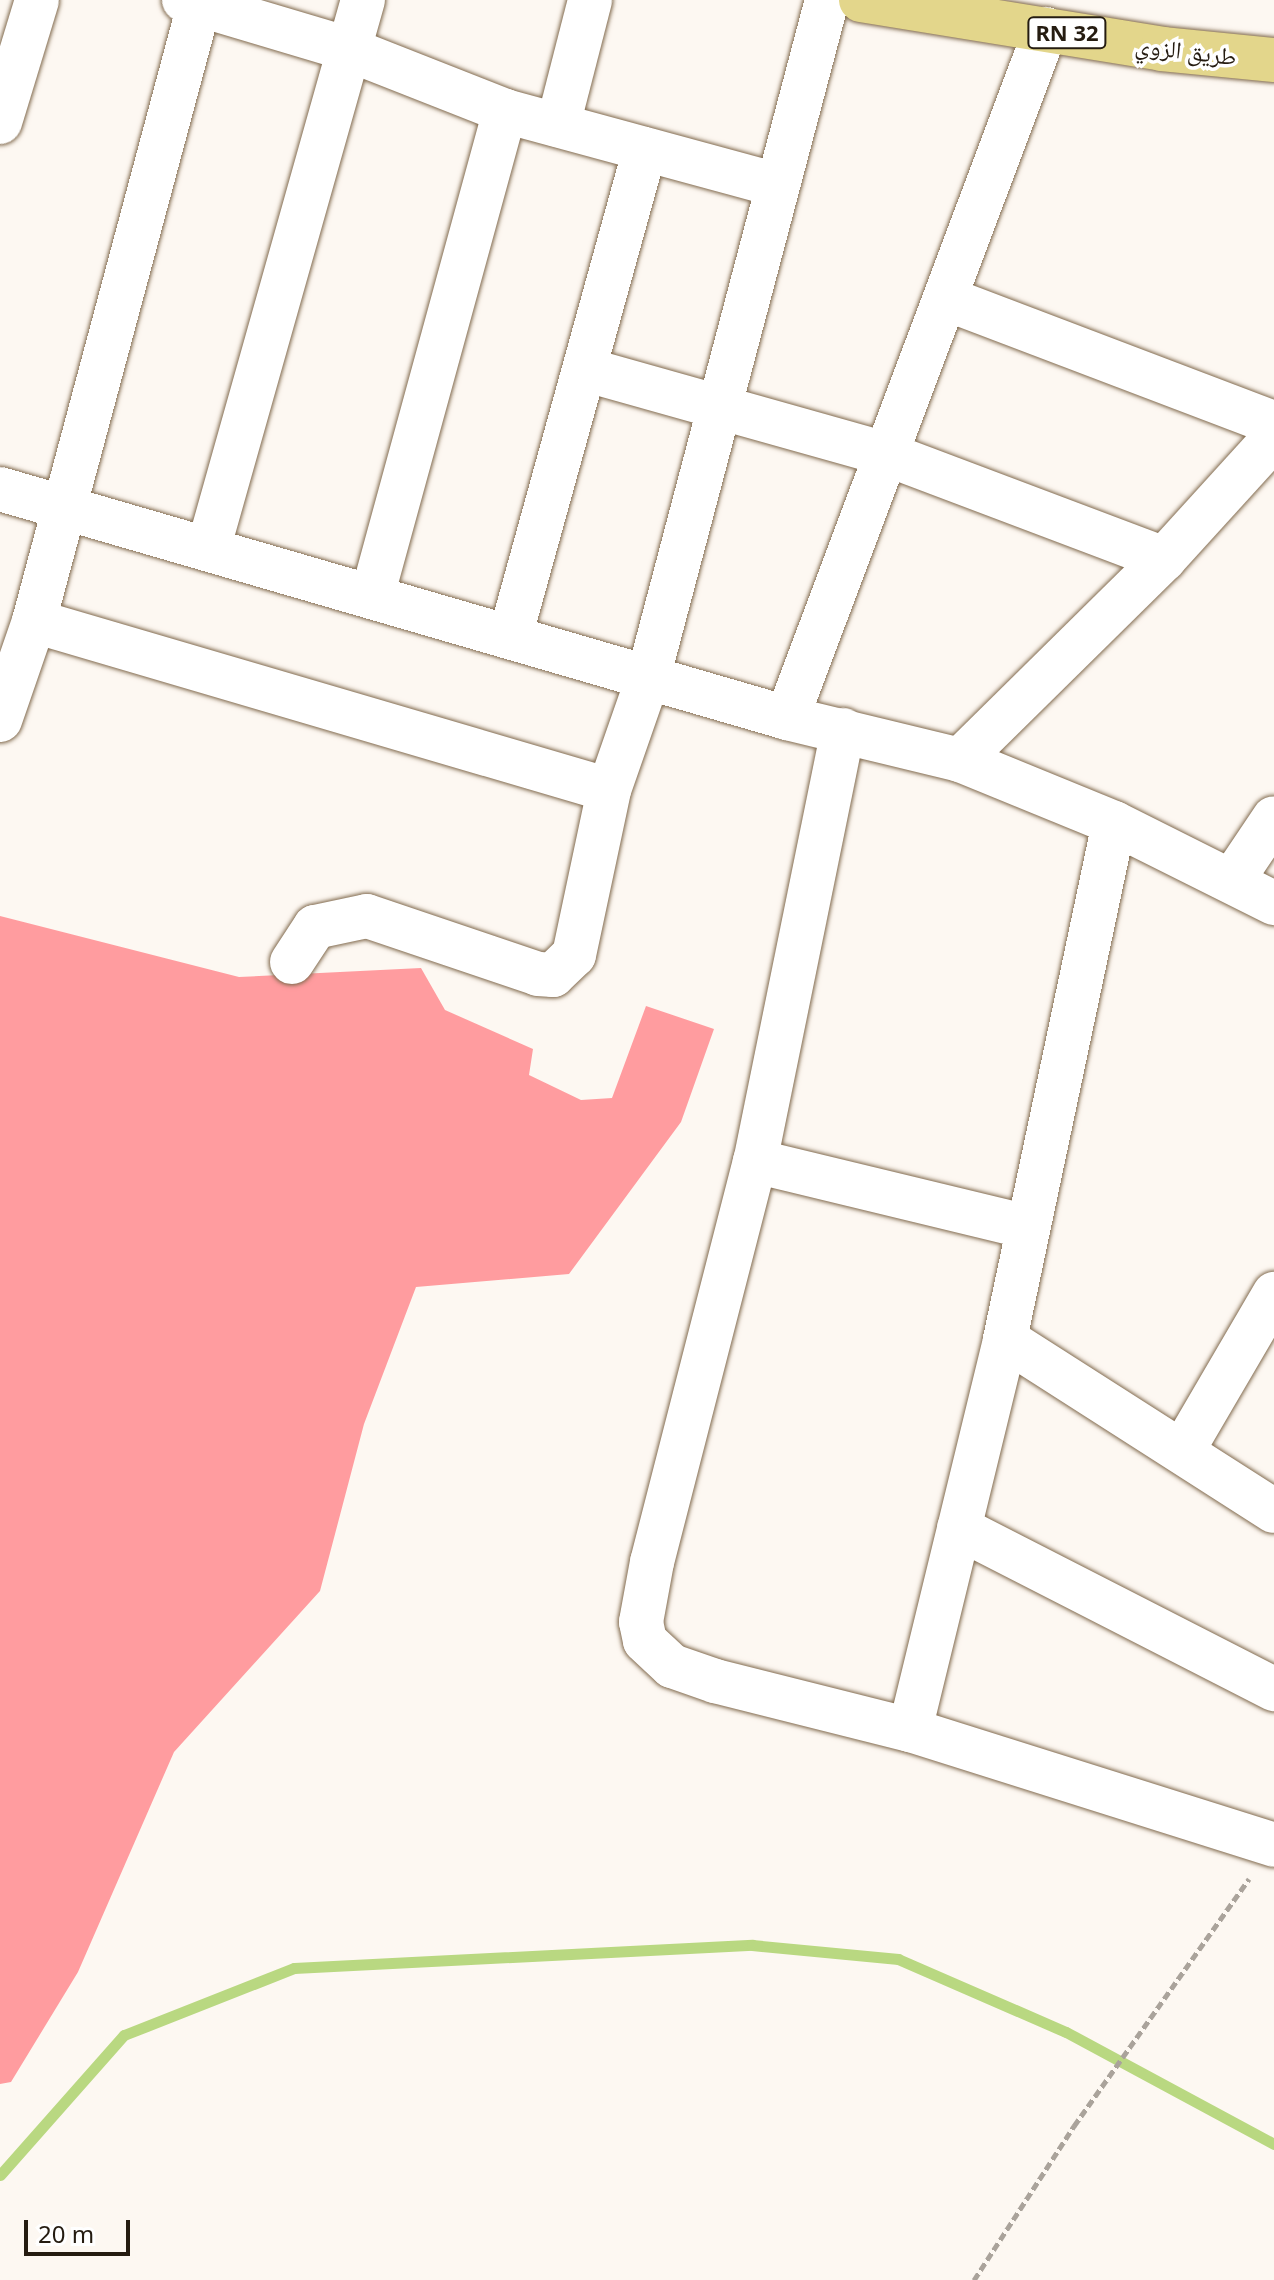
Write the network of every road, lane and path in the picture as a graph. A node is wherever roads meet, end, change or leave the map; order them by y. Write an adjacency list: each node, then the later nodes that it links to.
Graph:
1 (37, 0): 11 (street)
2 (363, 0): 8 (street)
3 (590, 0): 12 (street)
4 (827, 0): 14 (street)
5 (861, 0): 7 (main road, طريق الزوي / RN 32)
6 (191, 3): 8 (street); 22 (street)
7 (1046, 29): 9 (main road, طريق الزوي / RN 32); 15 (street)
8 (348, 49): 10 (street); 23 (street)
9 (1274, 60)
10 (505, 111): 12 (street); 25 (street)
11 (0, 122)
12 (558, 125): 13 (street)
13 (645, 149): 14 (street); 16 (street)
14 (777, 185): 17 (street)
15 (947, 299): 18 (street); 20 (street)
16 (587, 370): 17 (street); 27 (street)
17 (716, 403): 20 (street); 28 (street)
18 (1274, 423)
19 (1274, 438): 24 (street)
20 (889, 455): 24 (street); 29 (street)
21 (0, 489): 22 (street)
22 (63, 506): 23 (street); 26 (street)
23 (209, 546): 25 (street)
24 (1164, 559): 32 (street)
25 (373, 593): 27 (street)
26 (34, 621): 30 (street); 33 (street)
27 (510, 637): 28 (street)
28 (648, 678): 29 (street); 33 (street)
29 (787, 718): 31 (street)
30 (0, 720)
31 (843, 730): 32 (street); 39 (street)
32 (960, 760): 35 (street)
33 (609, 790): 38 (street)
34 (1274, 818): 36 (street)
35 (1114, 823): 36 (street); 40 (street)
36 (1233, 879): 37 (street)
37 (1274, 903)
38 (292, 962)
39 (755, 1161): 40 (street); 47 (street)
40 (1028, 1227): 42 (street)
41 (1274, 1294): 43 (street)
42 (1005, 1339): 43 (street); 45 (street)
43 (1183, 1450): 44 (street)
44 (1274, 1511)
45 (959, 1528): 46 (street); 47 (street)
46 (1274, 1689)
47 (910, 1730): 48 (street)
48 (1274, 1845): 49 (path)
49 (974, 2280)

